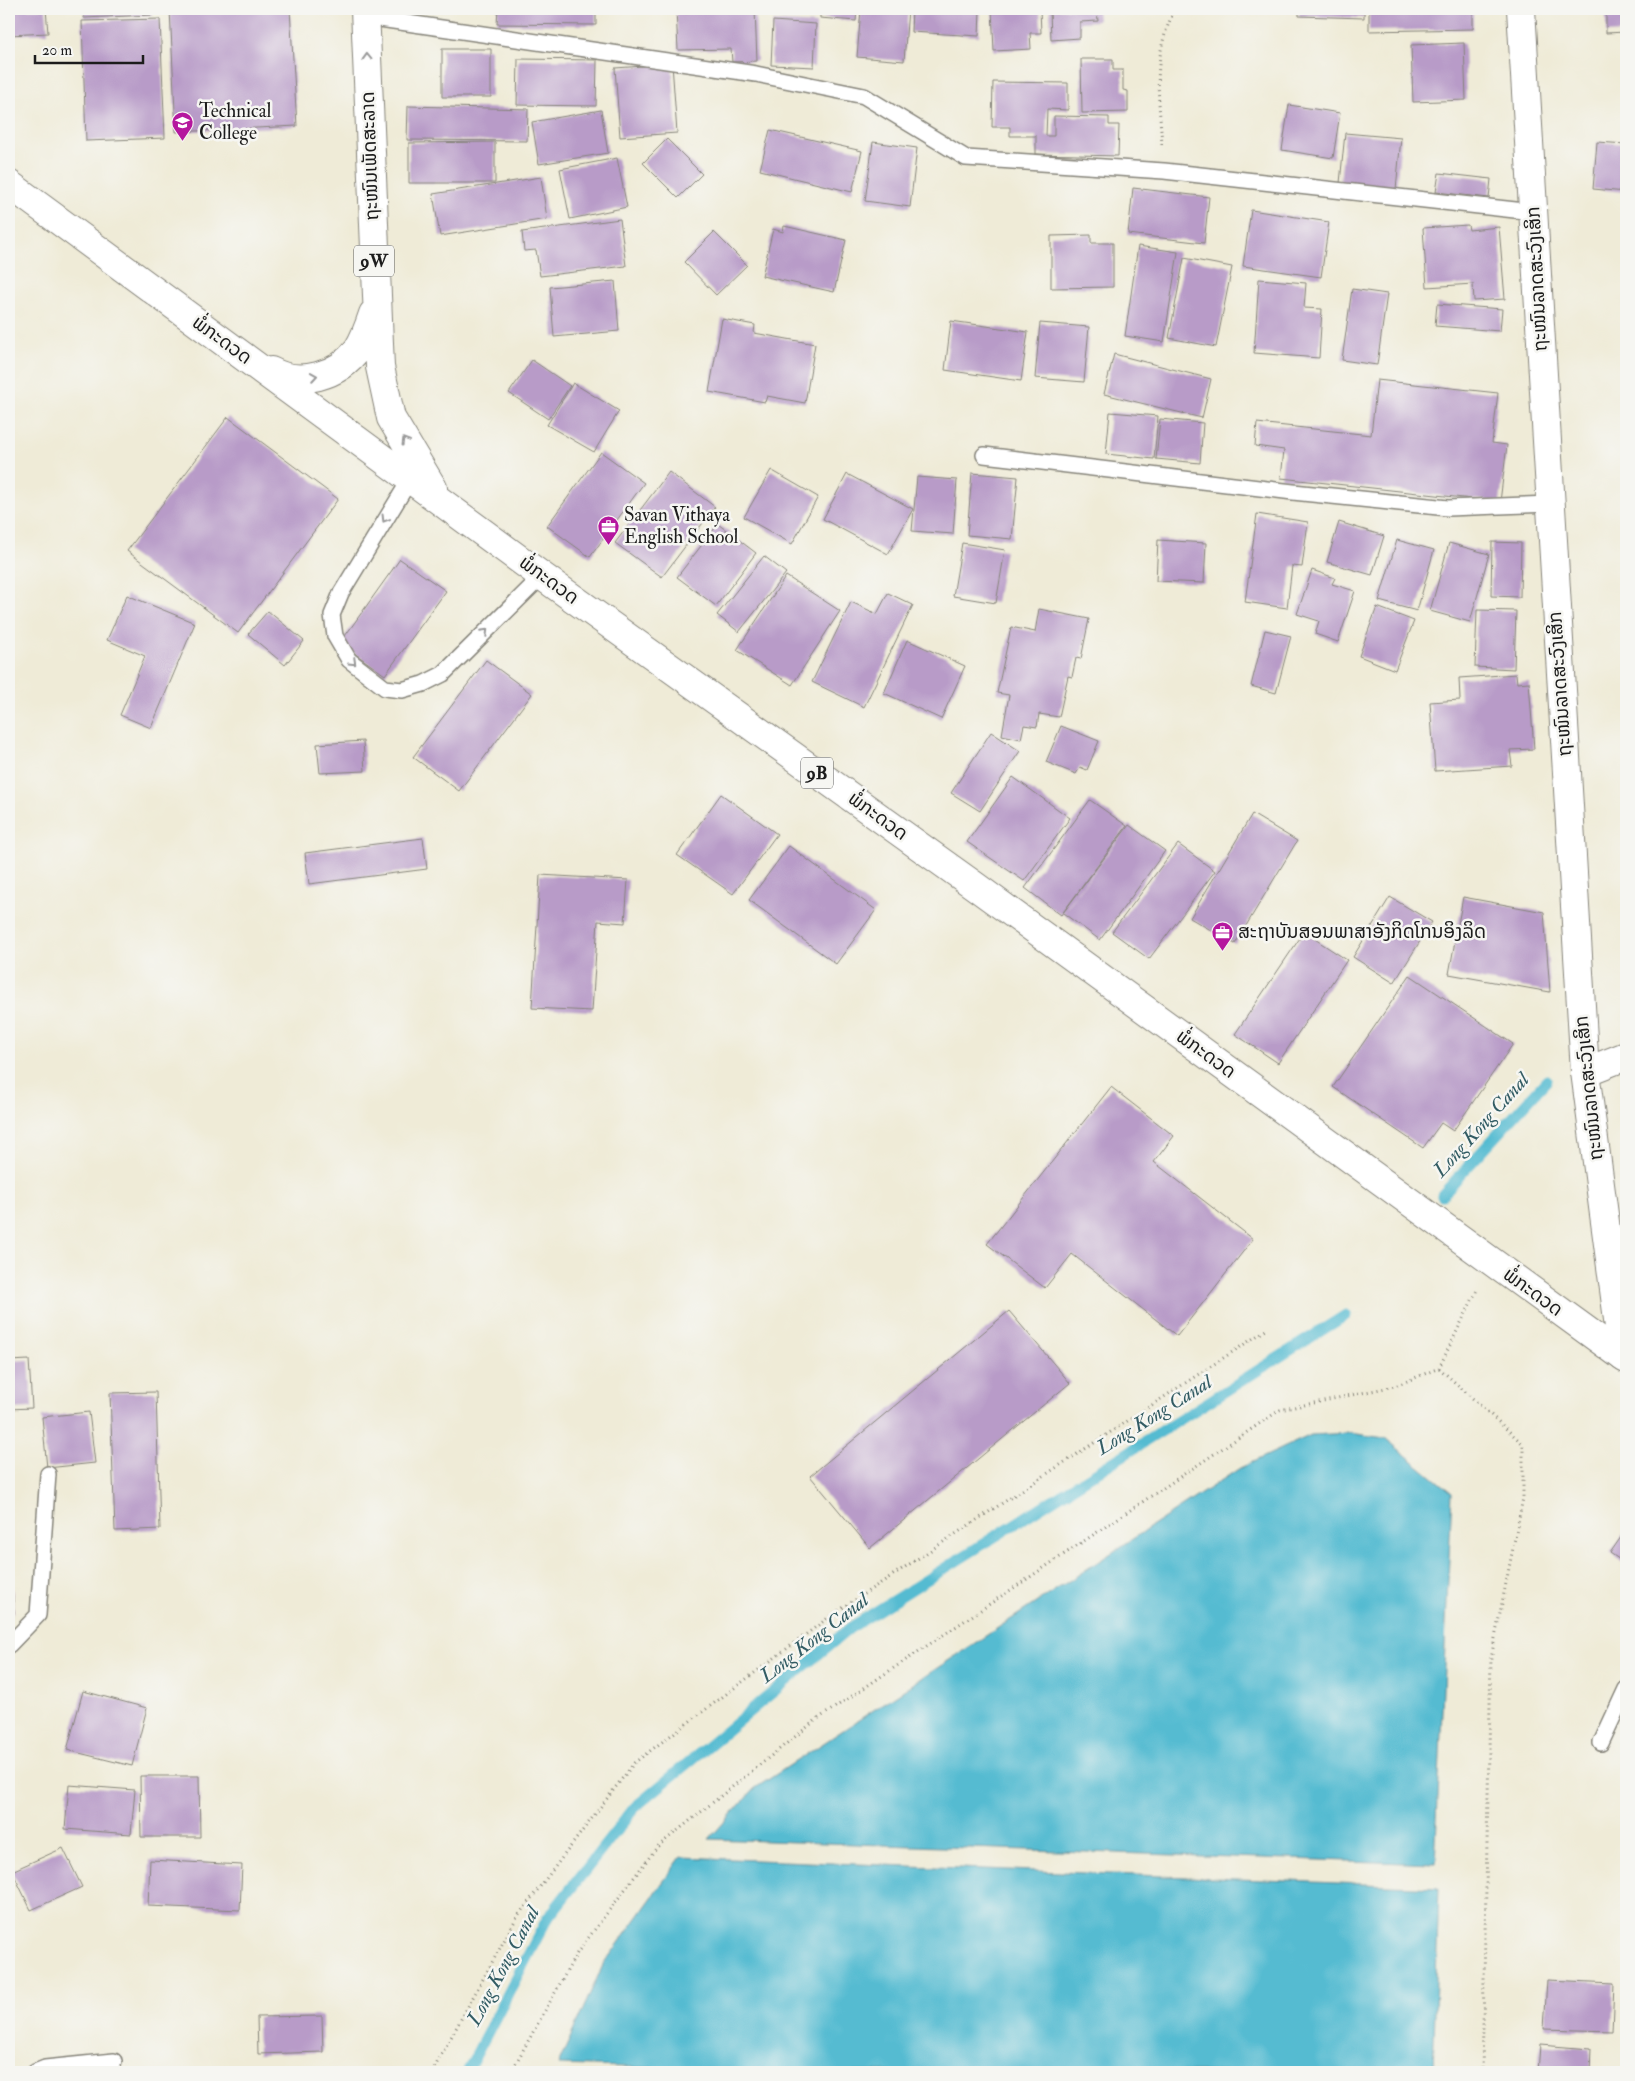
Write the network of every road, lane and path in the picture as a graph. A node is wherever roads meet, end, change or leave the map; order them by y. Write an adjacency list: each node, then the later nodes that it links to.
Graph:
1 (1175, 9): 4 (path)
2 (1521, 9): 6 (main road, ຖະໜົນລາດສະວົງເສິກ)
3 (365, 13): 4 (lane); 7 (main road, ຖະໜົນເພັດສະລາດ / 9W, one-way to 3)
4 (1164, 171): 6 (lane)
5 (9, 184): 8 (main road, ພໍ່ກະດວດ / 9B)
6 (1533, 212): 12 (main road, ຖະໜົນລາດສະວົງເສິກ)
7 (376, 305): 8 (main road, one-way to 7); 11 (main road, ຖະໜົນເພັດສະລາດ / 9W, one-way to 7)
8 (252, 362): 10 (main road, ພໍ່ກະດວດ / 9B)
9 (984, 455): 12 (lane)
10 (411, 478): 11 (main road, ພໍ່ກະດວດ / 9B); 13 (lane, one-way to 13)
11 (439, 498): 13 (main road, ພໍ່ກະດວດ / 9B)
12 (1549, 504): 15 (main road, ຖະໜົນລາດສະວົງເສິກ)
13 (542, 576): 16 (main road, ພໍ່ກະດວດ / 9B)
14 (1626, 1056): 15 (main road)
15 (1585, 1072): 18 (main road, ຖະໜົນລາດສະວົງເສິກ)
16 (1491, 1261): 18 (main road, ພໍ່ກະດວດ / 9B); 19 (path)
17 (1266, 1330): 26 (path)
18 (1625, 1358)
19 (1439, 1368): 27 (path); 28 (path)
20 (48, 1474): 21 (lane)
21 (9, 1645)
22 (1626, 1689): 23 (lane)
23 (1601, 1743)
24 (114, 2061): 25 (lane)
25 (34, 2072)
26 (432, 2072)
27 (511, 2072)
28 (1482, 2072)

